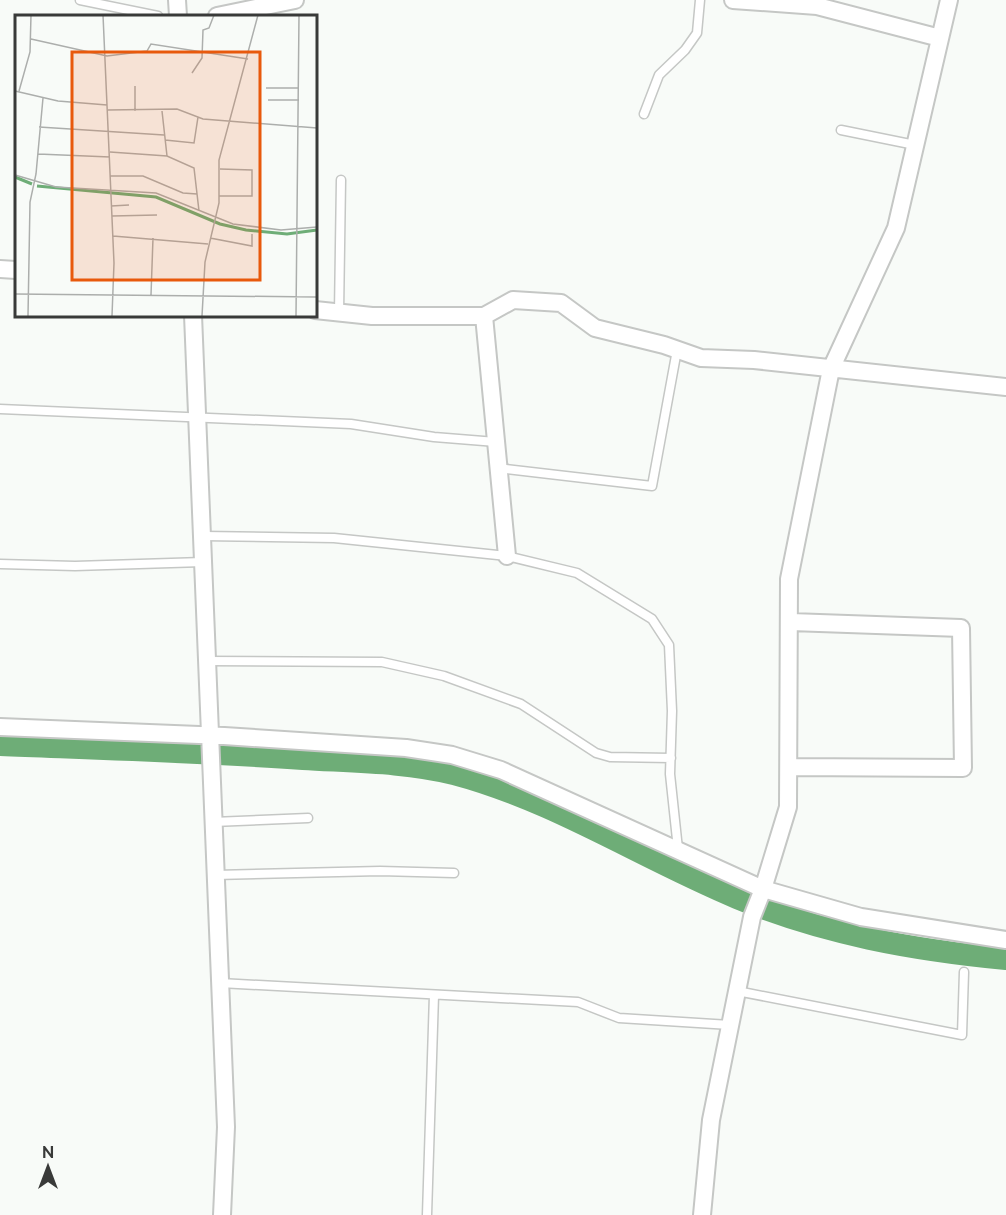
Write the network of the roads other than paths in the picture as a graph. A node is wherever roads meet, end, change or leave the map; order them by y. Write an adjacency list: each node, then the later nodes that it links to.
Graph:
1 (80, 0): 7 (lane)
2 (177, 0): 8 (street)
3 (295, 0): 9 (street)
4 (700, 0): 11 (lane)
5 (733, 0): 10 (street)
6 (949, 0): 10 (street)
7 (153, 15)
8 (178, 15)
9 (222, 15)
10 (940, 38): 13 (street)
11 (644, 114)
12 (842, 130): 13 (lane)
13 (915, 145): 22 (street)
14 (342, 180): 18 (lane)
15 (0, 269): 16 (street)
16 (15, 270)
17 (316, 310): 18 (street)
18 (339, 313): 20 (street)
19 (193, 316): 25 (street)
20 (484, 316): 21 (street); 26 (street)
21 (677, 350): 22 (street); 27 (lane)
22 (831, 369): 23 (street); 32 (street)
23 (1006, 387)
24 (0, 409): 25 (lane)
25 (197, 420): 26 (lane); 28 (street)
26 (496, 442): 27 (street)
27 (498, 468): 29 (street)
28 (203, 536): 29 (lane); 30 (street)
29 (507, 556): 36 (lane)
30 (203, 562): 31 (lane); 33 (street)
31 (0, 564)
32 (791, 622): 37 (street); 37 (street)
33 (206, 661): 35 (street); 36 (lane)
34 (0, 727): 35 (street)
35 (209, 735): 39 (street); 40 (street)
36 (671, 758): 40 (lane)
37 (789, 767): 43 (street)
38 (308, 818): 39 (lane)
39 (213, 822): 42 (street)
40 (678, 849): 43 (street)
41 (454, 873): 42 (lane)
42 (215, 875): 46 (street)
43 (763, 889): 44 (street); 47 (street)
44 (1006, 940)
45 (964, 972): 47 (lane)
46 (220, 983): 48 (lane); 50 (street)
47 (737, 991): 49 (street)
48 (434, 994): 49 (lane); 51 (lane)
49 (730, 1025): 52 (street)
50 (222, 1215)
51 (427, 1215)
52 (702, 1215)

